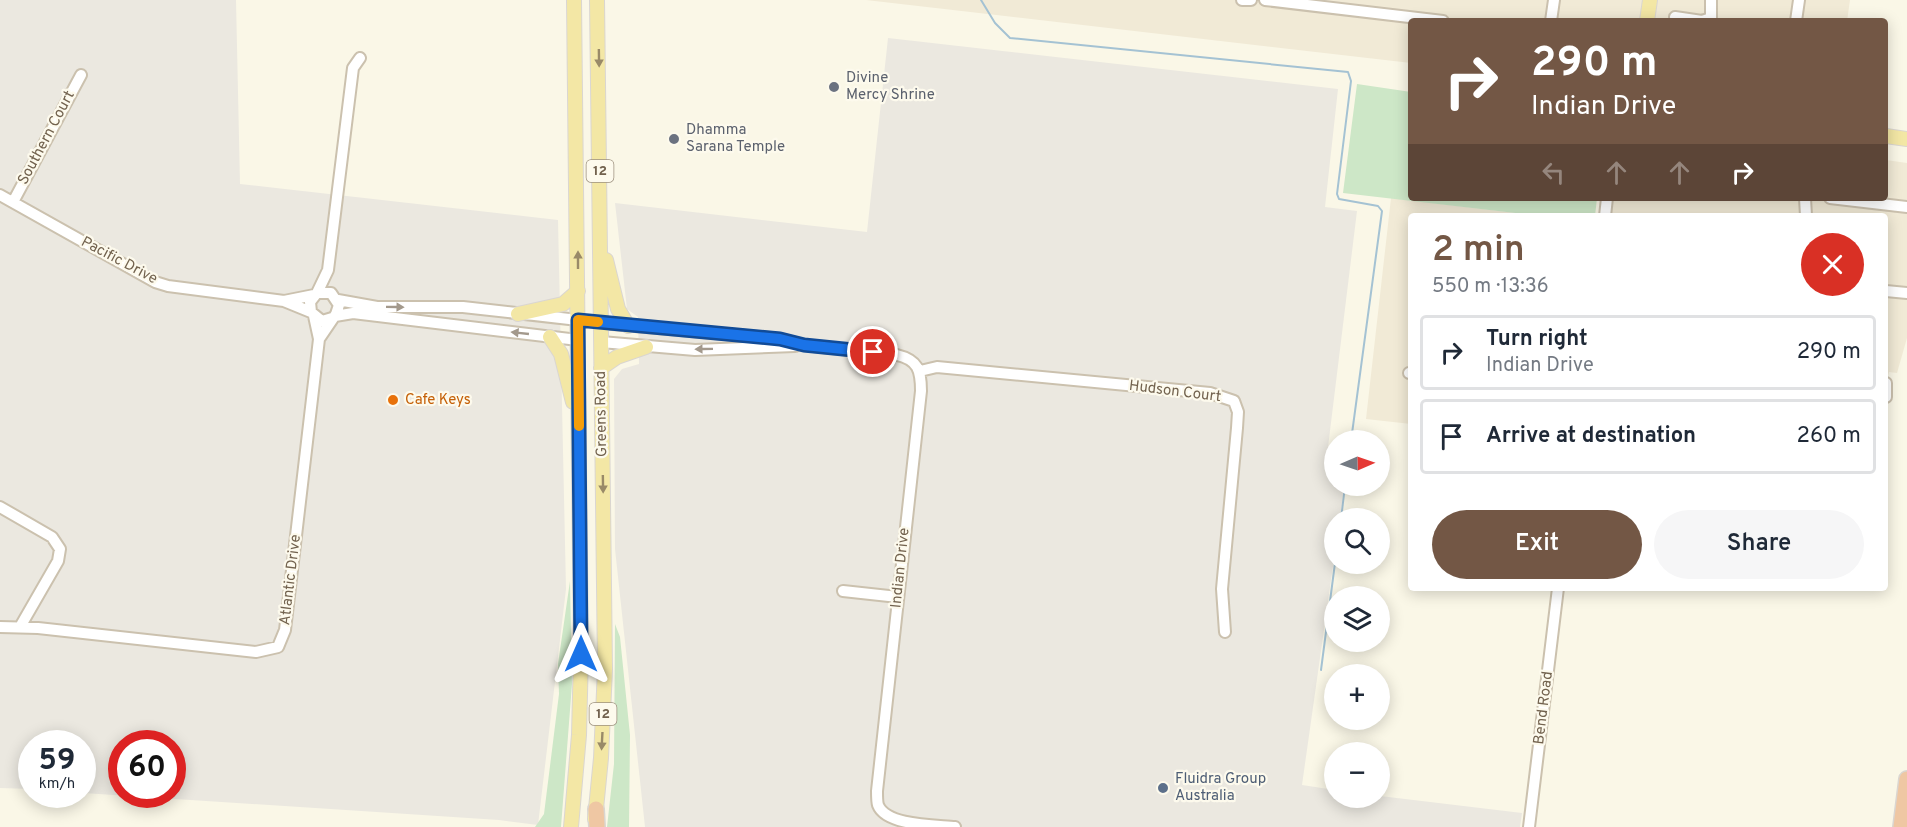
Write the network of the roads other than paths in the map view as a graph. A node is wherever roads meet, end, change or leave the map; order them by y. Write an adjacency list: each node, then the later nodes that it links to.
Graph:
1 (574, 0): 28 (main road, Greens Road / 12, one-way to 1)
2 (597, 0): 26 (main road, Greens Road / 12, one-way to 26)
3 (1242, 0): 4 (street)
4 (1251, 0)
5 (1265, 0): 10 (street)
6 (1554, 0): 13 (street)
7 (1650, 0): 14 (main road)
8 (1711, 0): 16 (street)
9 (1798, 0): 17 (street)
10 (1349, 5): 12 (street)
11 (1675, 17): 15 (street)
12 (1425, 18)
13 (1551, 18)
14 (1647, 18)
15 (1682, 18)
16 (1713, 18)
17 (1796, 18)
18 (360, 58): 27 (street)
19 (81, 75): 24 (street, Southern Court)
20 (1888, 136): 21 (main road)
21 (1907, 139)
22 (0, 195): 24 (street, Pacific Drive)
23 (1856, 201): 25 (street)
24 (13, 202): 33 (street, Pacific Drive)
25 (1907, 207)
26 (601, 237): 38 (main road, Greens Road / 12); 39 (main road)
27 (328, 270): 31 (street); 32 (street)
28 (578, 291): 35 (main road); 37 (main road, Greens Road / 12)
29 (1888, 291): 30 (street)
30 (1907, 293)
31 (316, 294): 32 (street); 33 (street, Pacific Drive); 34 (street)
32 (336, 298): 35 (street, one-way to 35); 36 (street)
33 (284, 301): 34 (street, Pacific Drive)
34 (312, 314): 36 (street); 41 (street, Atlantic Drive)
35 (518, 314): 37 (street)
36 (333, 317): 40 (street, one-way to 36); 41 (street, Atlantic Drive)
37 (578, 320): 38 (main road); 42 (main road, Greens Road / 12)
38 (601, 323): 39 (street); 43 (main road, Greens Road / 12)
39 (628, 326): 44 (street)
40 (550, 337): 42 (street); 48 (main road)
41 (320, 339): 54 (street, Atlantic Drive)
42 (578, 340): 43 (main road); 48 (main road, Greens Road / 12)
43 (601, 342): 45 (street); 46 (main road, Greens Road / 12)
44 (804, 345): 45 (street, one-way to 45); 47 (street)
45 (646, 347): 46 (main road)
46 (602, 368): 57 (main road, Greens Road / 12, one-way to 57)
47 (920, 371): 52 (street, Indian Drive); 55 (street, Hudson Court)
48 (579, 437): 58 (main road, Greens Road / 12)
49 (0, 507): 54 (street)
50 (843, 591): 52 (street)
51 (1558, 591): 61 (street, Bend Road)
52 (898, 597): 60 (street, Indian Drive)
53 (0, 627): 54 (street, Atlantic Drive)
54 (20, 627)
55 (1225, 632)
56 (1907, 779): 62 (highway)
57 (596, 809): 59 (highway)
58 (571, 827)
59 (596, 827)
60 (955, 827)
61 (1529, 827)
62 (1901, 827)

